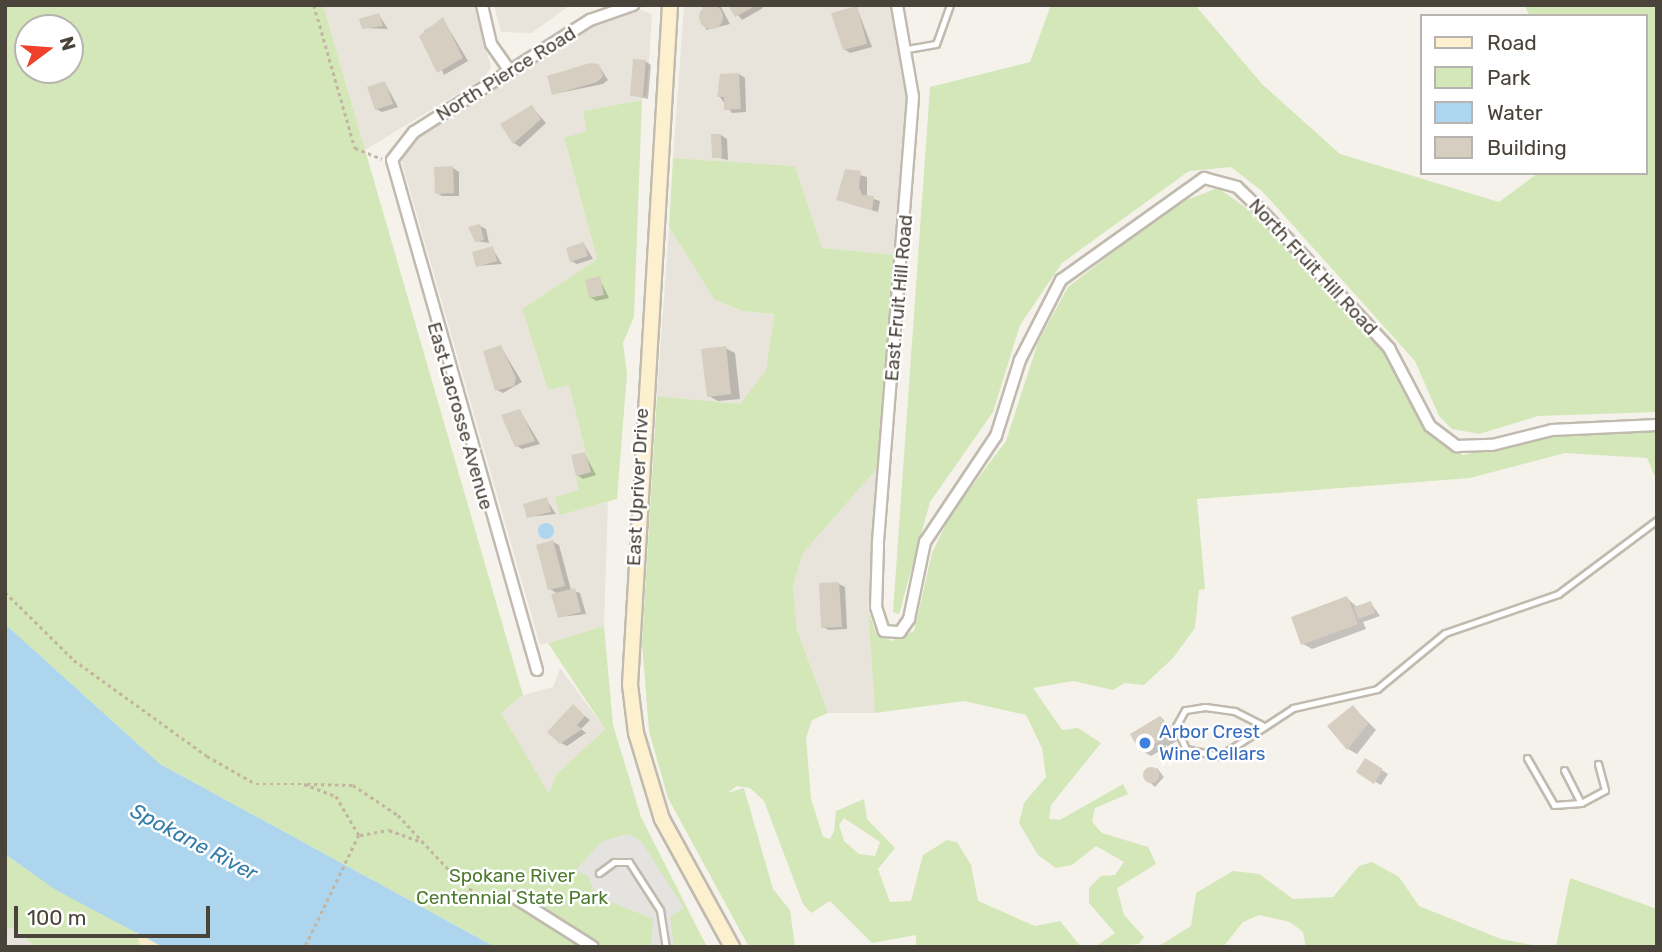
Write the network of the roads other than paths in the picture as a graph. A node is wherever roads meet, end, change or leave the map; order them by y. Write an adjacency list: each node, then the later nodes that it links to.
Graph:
1 (482, 5): 7 (street)
2 (633, 5): 7 (street, North Pierce Road)
3 (670, 5): 22 (street, East Upriver Drive)
4 (897, 5): 6 (street, East Fruit Hill Road)
5 (950, 5): 6 (lane)
6 (907, 49): 11 (street, East Fruit Hill Road)
7 (510, 71): 8 (street, North Pierce Road)
8 (391, 160): 12 (street, East Lacrosse Avenue)
9 (1657, 425): 11 (street, North Fruit Hill Road)
10 (1657, 520): 13 (lane)
11 (876, 592)
12 (537, 670)
13 (1262, 724): 13 (lane)
14 (1527, 758): 17 (lane)
15 (1598, 764): 17 (lane)
16 (1564, 770): 17 (lane)
17 (1581, 803)
18 (599, 873): 21 (lane)
19 (514, 897): 20 (street)
20 (593, 947)
21 (666, 947)
22 (732, 947)

